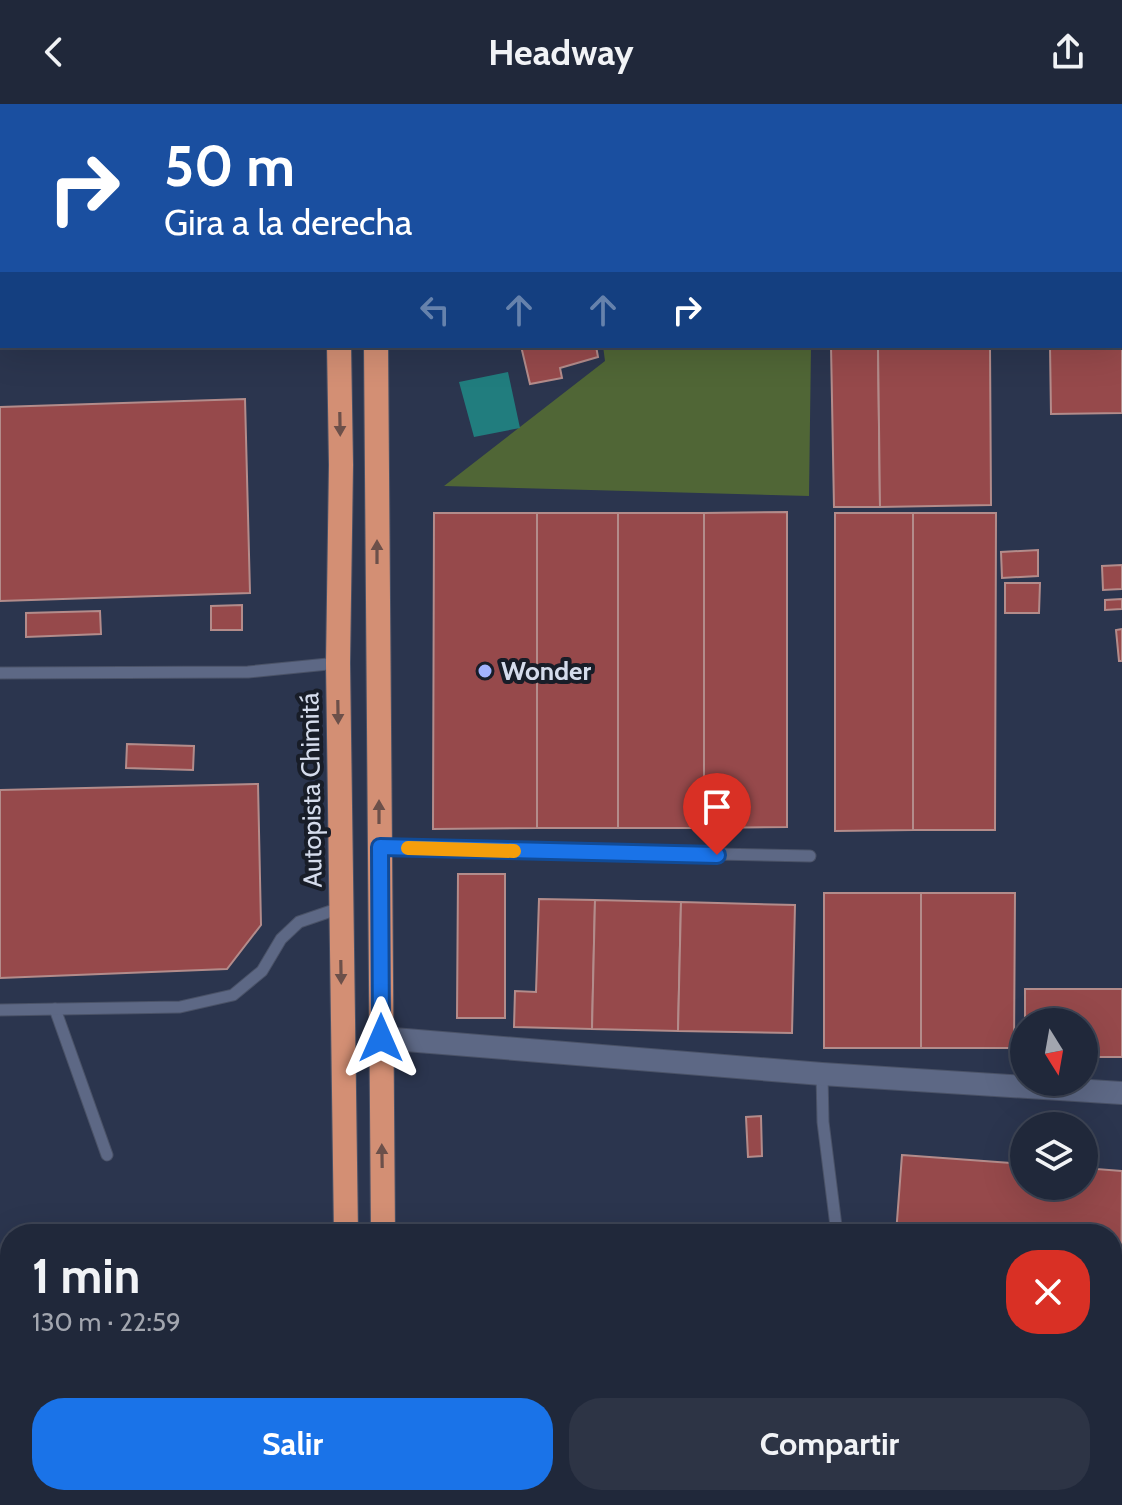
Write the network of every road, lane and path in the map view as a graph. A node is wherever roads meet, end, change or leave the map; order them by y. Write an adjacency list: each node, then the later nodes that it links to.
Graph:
1 (339, 348): 3 (highway, Autopista Chimitá, one-way to 3)
2 (376, 348): 5 (highway, one-way to 2)
3 (338, 663): 4 (lane); 7 (highway, Autopista Chimitá, one-way to 7)
4 (0, 673)
5 (380, 847): 6 (lane); 10 (highway)
6 (810, 856)
7 (340, 908): 8 (lane); 14 (highway, Autopista Chimitá, one-way to 14)
8 (55, 1009): 9 (lane); 13 (lane)
9 (0, 1010)
10 (381, 1038): 11 (street); 15 (highway, one-way to 10)
11 (822, 1074): 12 (street); 16 (lane)
12 (1122, 1093)
13 (107, 1155)
14 (346, 1224)
15 (383, 1224)
16 (836, 1224)

